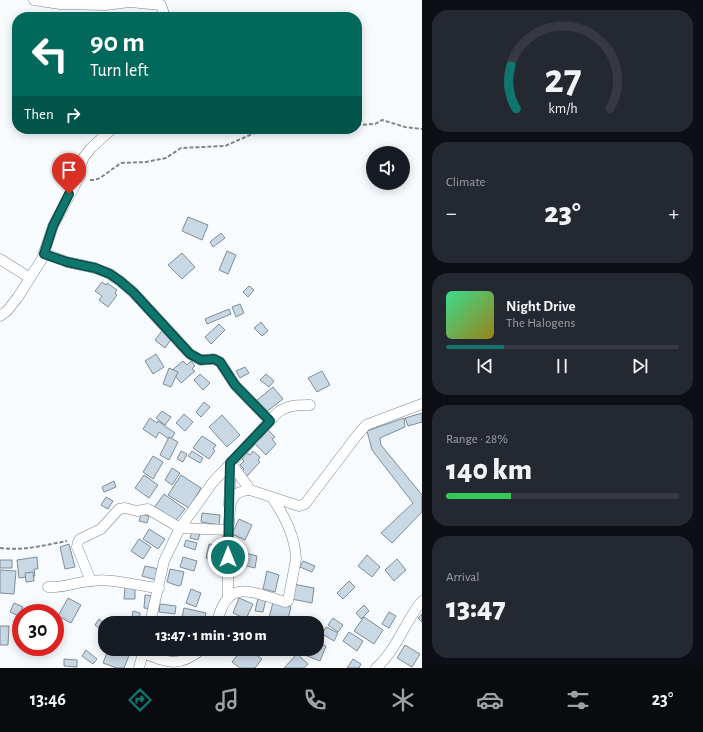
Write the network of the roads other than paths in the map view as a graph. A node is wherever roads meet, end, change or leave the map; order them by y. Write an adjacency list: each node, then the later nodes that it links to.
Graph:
1 (34, 0): 2 (street)
2 (163, 12)
3 (107, 134): 4 (street)
4 (44, 254): 6 (street); 10 (street)
5 (0, 259): 6 (street)
6 (30, 278): 7 (street)
7 (0, 316)
8 (422, 404): 13 (street)
9 (310, 405): 10 (street)
10 (270, 421): 11 (street)
11 (230, 463): 12 (street); 14 (street); 15 (street)
12 (250, 490): 13 (street); 14 (street)
13 (273, 498): 20 (street)
14 (229, 505): 16 (street)
15 (180, 528): 16 (street); 17 (street); 19 (street)
16 (228, 530): 20 (street)
17 (91, 581): 18 (street); 19 (street)
18 (48, 588)
19 (159, 588): 22 (street)
20 (228, 597): 23 (street)
21 (422, 601): 28 (street)
22 (152, 616)
23 (219, 616)
24 (142, 656): 27 (street)
25 (152, 656): 26 (street)
26 (191, 663)
27 (138, 668)
28 (376, 668)

